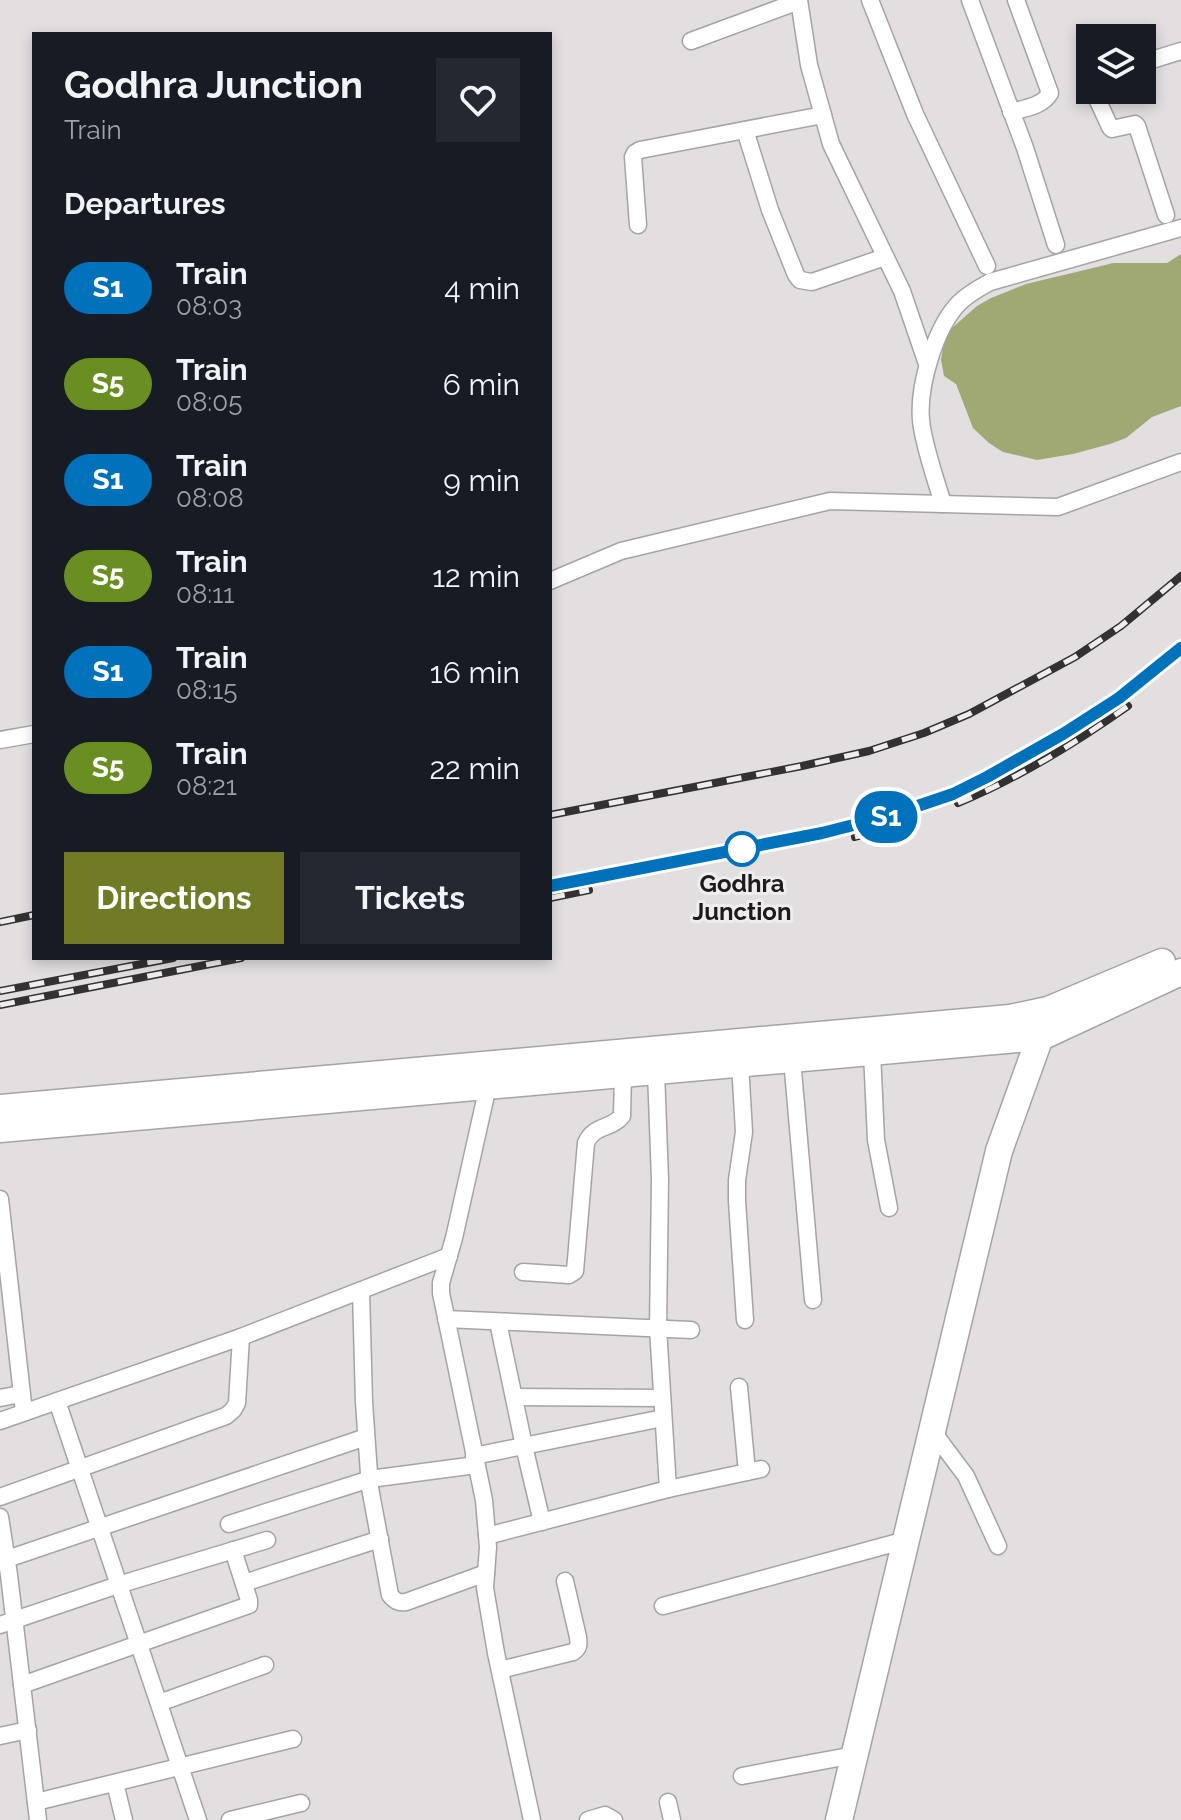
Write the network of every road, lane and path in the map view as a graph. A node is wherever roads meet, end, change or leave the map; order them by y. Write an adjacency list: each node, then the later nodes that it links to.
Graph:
1 (799, 0): 5 (street); 10 (street)
2 (870, 0): 17 (street)
3 (970, 0): 9 (street)
4 (1016, 0): 9 (street)
5 (691, 41)
6 (1181, 51): 7 (street)
7 (1156, 59)
8 (1099, 104): 12 (street)
9 (1011, 112): 15 (street)
10 (823, 115): 11 (street); 16 (street)
11 (745, 130): 13 (street); 16 (street)
12 (1166, 215)
13 (638, 225)
14 (1181, 228): 18 (street)
15 (1056, 245)
16 (885, 257): 18 (street)
17 (987, 266)
18 (927, 364): 20 (street)
19 (1181, 462): 20 (street)
20 (943, 504): 21 (street)
21 (552, 580)
22 (32, 734): 23 (street)
23 (0, 740)
24 (1181, 954): 26 (main road)
25 (1181, 972): 28 (main road)
26 (1048, 1010): 27 (main road); 28 (main road)
27 (1009, 1029): 28 (main road); 29 (main road); 34 (main road); 35 (main road)
28 (1041, 1037): 35 (main road)
29 (872, 1052): 30 (main road); 39 (street)
30 (792, 1059): 31 (main road); 44 (street)
31 (740, 1063): 32 (main road); 46 (street)
32 (656, 1071): 33 (main road); 48 (street)
33 (623, 1074): 34 (main road); 42 (street)
34 (487, 1075): 36 (main road); 37 (main road); 41 (street)
35 (1018, 1098): 60 (main road)
36 (0, 1108)
37 (0, 1129)
38 (0, 1199): 40 (street)
39 (889, 1208)
40 (3, 1246): 52 (street)
41 (449, 1256): 43 (street); 45 (street)
42 (523, 1272)
43 (361, 1291): 50 (street); 61 (street)
44 (813, 1300)
45 (446, 1319): 47 (street); 63 (street)
46 (745, 1320)
47 (498, 1322): 48 (street); 53 (street)
48 (658, 1328): 49 (street); 55 (street)
49 (691, 1330)
50 (241, 1337): 56 (street); 64 (street)
51 (739, 1387): 66 (street)
52 (21, 1394): 54 (street); 57 (street)
53 (514, 1397): 55 (street); 62 (street)
54 (0, 1398)
55 (662, 1398): 58 (street)
56 (57, 1401): 57 (street); 64 (street)
57 (24, 1412): 59 (street)
58 (663, 1418): 62 (street); 66 (street)
59 (0, 1421)
60 (933, 1432): 75 (main road); 76 (street)
61 (366, 1437): 65 (street); 71 (street)
62 (524, 1446): 63 (street); 69 (street)
63 (475, 1461): 65 (street); 72 (street)
64 (80, 1469): 67 (street); 71 (street)
65 (370, 1479): 70 (street); 73 (street)
66 (668, 1489): 69 (street)
67 (0, 1497)
68 (0, 1517): 78 (street)
69 (542, 1522): 72 (street)
70 (229, 1524)
71 (99, 1527): 78 (street); 82 (street)
72 (487, 1536): 79 (street)
73 (380, 1539): 79 (street); 81 (street)
74 (267, 1540): 77 (street)
75 (906, 1540): 83 (street); 93 (main road)
76 (998, 1546)
77 (233, 1550): 81 (street); 82 (street)
78 (7, 1559): 84 (street)
79 (486, 1573): 87 (street)
80 (565, 1581): 87 (street)
81 (244, 1583): 85 (street)
82 (118, 1585): 84 (street); 85 (street)
83 (663, 1606)
84 (8, 1623): 88 (street)
85 (139, 1646): 88 (street); 89 (street)
86 (265, 1665): 89 (street)
87 (500, 1670): 104 (street)
88 (22, 1685): 90 (street)
89 (159, 1703): 94 (street)
90 (28, 1730): 91 (street); 97 (street)
91 (0, 1736)
92 (293, 1739): 94 (street)
93 (854, 1755): 95 (street); 108 (main road)
94 (181, 1768): 96 (street); 102 (street)
95 (742, 1776)
96 (115, 1783): 97 (street); 101 (street)
97 (36, 1802): 100 (street)
98 (668, 1802): 107 (street)
99 (301, 1803): 103 (street)
100 (38, 1820)
101 (124, 1820)
102 (198, 1820)
103 (230, 1820)
104 (532, 1820)
105 (588, 1820): 106 (street)
106 (614, 1820)
107 (672, 1820)
108 (839, 1820)

